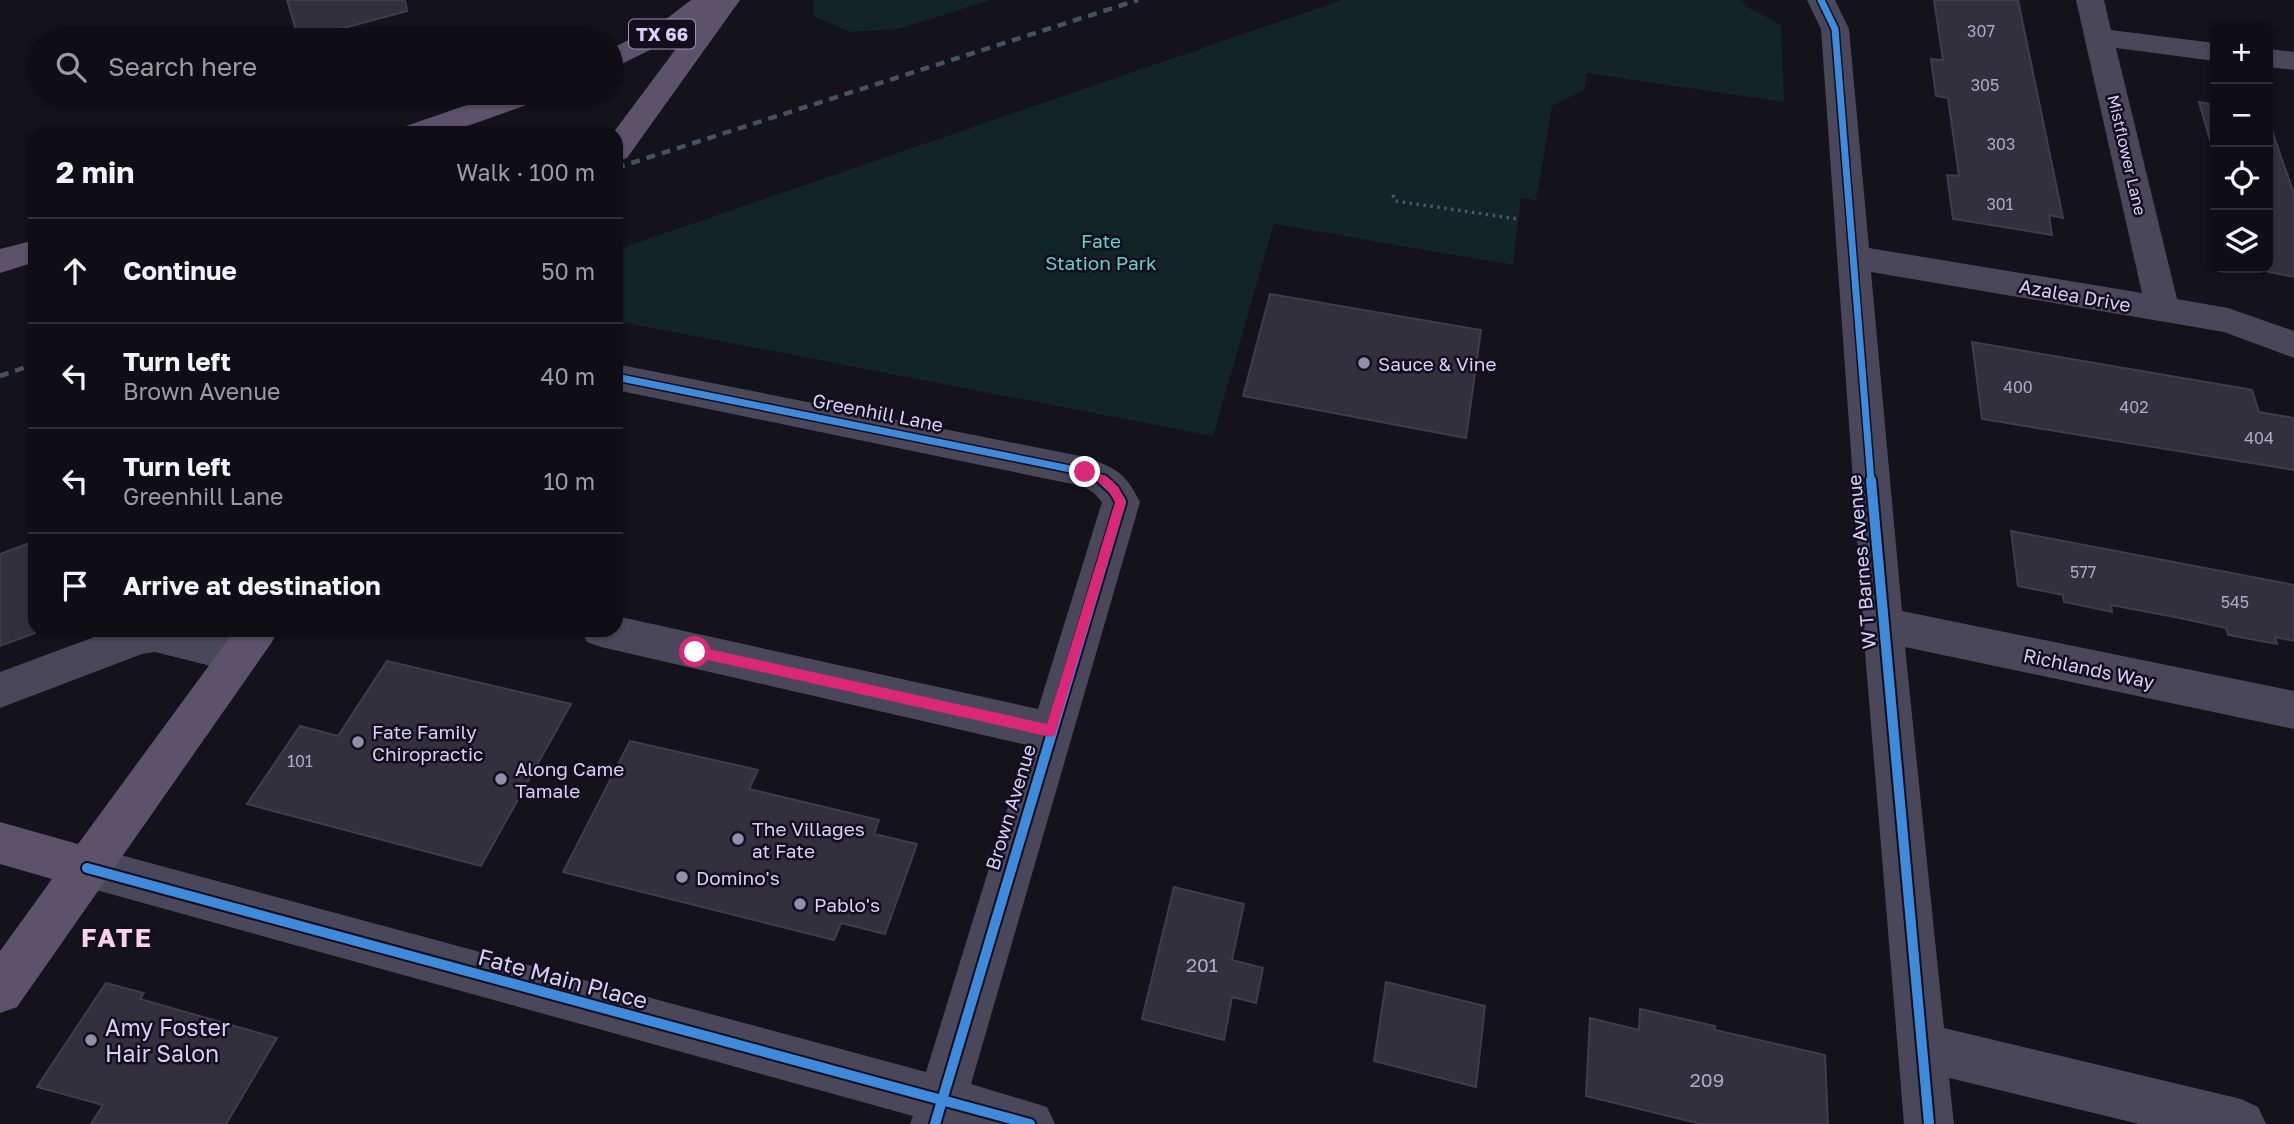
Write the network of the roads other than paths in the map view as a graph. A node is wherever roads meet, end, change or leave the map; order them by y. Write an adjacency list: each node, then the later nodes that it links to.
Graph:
1 (709, 0): 7 (main road, TX 66)
2 (726, 0): 12 (main road)
3 (1821, 0): 14 (street, W T Barnes Avenue)
4 (2091, 0): 5 (street, Mistflower Lane)
5 (2099, 37): 6 (street); 16 (street, Mistflower Lane)
6 (2210, 50)
7 (623, 54)
8 (2273, 59): 9 (street)
9 (2294, 61)
10 (497, 105): 11 (main road)
11 (437, 126)
12 (623, 140)
13 (28, 253): 15 (main road)
14 (1853, 257): 16 (street, Azalea Drive); 20 (street, W T Barnes Avenue)
15 (0, 261)
16 (2163, 310): 17 (street, Azalea Drive)
17 (2294, 345)
18 (623, 378): 19 (street, Greenhill Lane)
19 (1121, 502): 27 (street, Brown Avenue)
20 (1884, 625): 26 (street, Richlands Way); 31 (street, W T Barnes Avenue)
21 (623, 635): 27 (street)
22 (141, 637): 25 (street)
23 (178, 637): 24 (street)
24 (248, 643): 29 (main road)
25 (0, 690)
26 (2294, 710)
27 (1051, 731): 32 (street, Brown Avenue)
28 (0, 843): 29 (main road, Fate Main Place)
29 (87, 869): 30 (main road); 32 (street, Fate Main Place)
30 (0, 990)
31 (1922, 1046): 34 (street, W T Barnes Avenue); 35 (street)
32 (938, 1112): 33 (street, Fate Main Place)
33 (1030, 1124)
34 (1929, 1124)
35 (2241, 1124)

